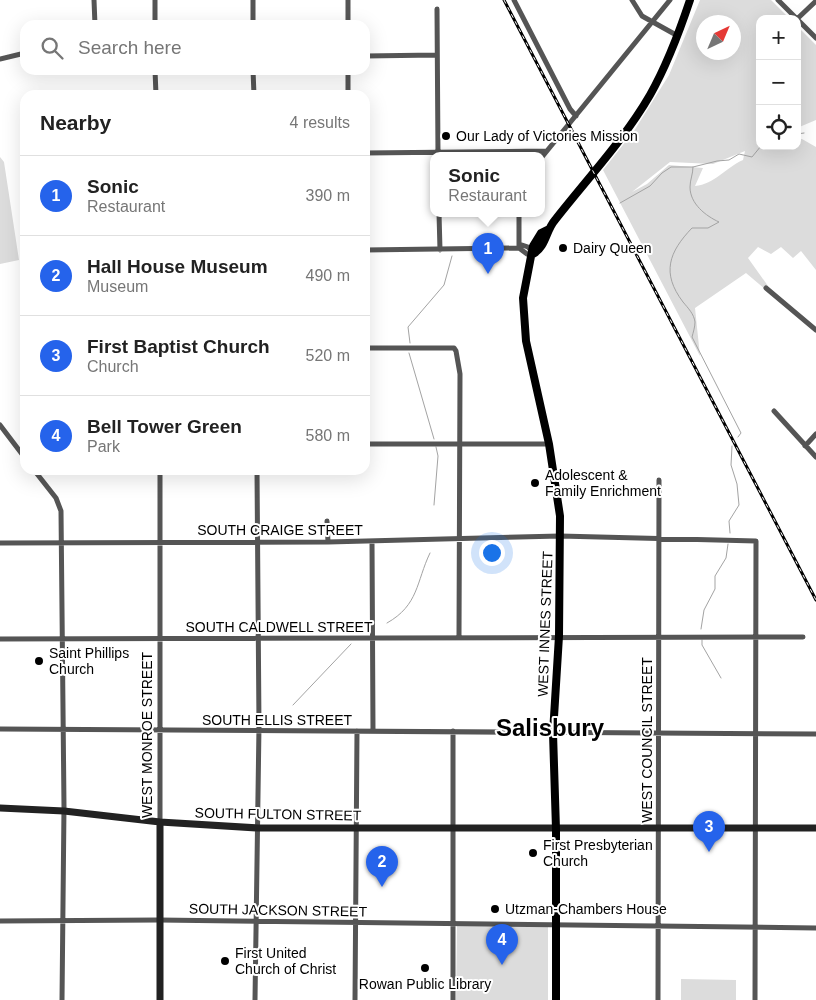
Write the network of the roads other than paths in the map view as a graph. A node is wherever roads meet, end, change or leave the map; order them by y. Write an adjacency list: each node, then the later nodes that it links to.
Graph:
1 (94, 0): 14 (street)
2 (155, 0): 15 (street)
3 (253, 0): 16 (street)
4 (348, 0): 17 (street)
5 (514, 0): 32 (street)
6 (632, 0): 18 (street)
7 (670, 0): 18 (street)
8 (690, 0): 20 (main road, WEST INNES STREET)
9 (778, 0): 12 (street)
10 (816, 1): 13 (street)
11 (437, 9): 23 (street)
12 (793, 15)
13 (801, 15)
14 (95, 20)
15 (155, 20)
16 (253, 20)
17 (348, 20)
18 (651, 23): 20 (street); 32 (street)
19 (801, 23): 21 (street)
20 (678, 36): 43 (main road, WEST INNES STREET)
21 (816, 38)
22 (20, 54): 25 (street)
23 (436, 55): 24 (street); 34 (street)
24 (370, 56)
25 (0, 59)
26 (155, 75): 29 (street)
27 (253, 75): 30 (street)
28 (348, 75): 31 (street)
29 (156, 90)
30 (254, 90)
31 (348, 90)
32 (576, 116): 33 (street)
33 (546, 151): 35 (street)
34 (438, 152)
35 (492, 152)
36 (370, 153): 37 (street)
37 (430, 153)
38 (439, 217): 42 (street)
39 (519, 217): 40 (street)
40 (519, 248): 42 (street); 43 (street)
41 (370, 250): 42 (street)
42 (440, 250)
43 (533, 254): 52 (main road, WEST INNES STREET)
44 (766, 288): 45 (street)
45 (816, 330)
46 (370, 348): 50 (street)
47 (774, 411): 53 (street)
48 (0, 425): 54 (street)
49 (816, 434): 53 (street)
50 (459, 443): 51 (street); 52 (street); 62 (street)
51 (370, 444)
52 (549, 444): 61 (main road, WEST INNES STREET)
53 (805, 446): 55 (street)
54 (20, 451)
55 (816, 457)
56 (38, 475): 66 (street)
57 (160, 475): 67 (street, WEST MONROE STREET)
58 (257, 475): 63 (street)
59 (659, 480): 64 (street, WEST COUNCIL STREET)
60 (327, 521): 68 (street)
61 (560, 536): 62 (street, SOUTH CRAIGE STREET); 64 (street, SOUTH CRAIGE STREET); 70 (main road, WEST INNES STREET)
62 (458, 538): 65 (street, SOUTH CRAIGE STREET); 72 (street)
63 (258, 540): 67 (street, SOUTH CRAIGE STREET); 68 (street, SOUTH CRAIGE STREET); 78 (street)
64 (660, 540): 71 (street, SOUTH CRAIGE STREET); 73 (street, WEST COUNCIL STREET)
65 (372, 541): 68 (street, SOUTH CRAIGE STREET); 75 (street)
66 (62, 542): 67 (street, SOUTH CRAIGE STREET); 69 (street, SOUTH CRAIGE STREET); 79 (street)
67 (160, 542): 77 (street, WEST MONROE STREET)
68 (328, 542)
69 (0, 543)
70 (559, 636): 72 (street, SOUTH CALDWELL STREET); 73 (street, SOUTH CALDWELL STREET); 87 (main road, WEST INNES STREET)
71 (757, 636): 73 (street, SOUTH CALDWELL STREET); 74 (street, SOUTH CALDWELL STREET); 89 (street)
72 (459, 637): 75 (street, SOUTH CALDWELL STREET)
73 (659, 637): 88 (street, WEST COUNCIL STREET)
74 (803, 637)
75 (372, 638): 78 (street, SOUTH CALDWELL STREET); 85 (street)
76 (0, 639): 79 (street, SOUTH CALDWELL STREET)
77 (160, 639): 78 (street, SOUTH CALDWELL STREET); 79 (street, SOUTH CALDWELL STREET); 82 (street, WEST MONROE STREET)
78 (259, 639): 83 (street)
79 (63, 640): 81 (street)
80 (0, 729): 81 (street, SOUTH ELLIS STREET)
81 (63, 730): 82 (street, SOUTH ELLIS STREET); 92 (street)
82 (160, 731): 83 (street, SOUTH ELLIS STREET); 93 (street, WEST MONROE STREET)
83 (259, 731): 84 (street, SOUTH ELLIS STREET); 94 (street)
84 (357, 731): 85 (street, SOUTH ELLIS STREET); 95 (street)
85 (373, 731): 86 (street, SOUTH ELLIS STREET)
86 (453, 731): 87 (street, SOUTH ELLIS STREET); 96 (street)
87 (553, 733): 88 (street, SOUTH ELLIS STREET); 100 (main road, WEST INNES STREET)
88 (658, 734): 89 (street, SOUTH ELLIS STREET); 97 (street, WEST COUNCIL STREET)
89 (756, 734): 90 (street, SOUTH ELLIS STREET); 98 (street)
90 (816, 734)
91 (0, 808): 92 (street, SOUTH FULTON STREET)
92 (64, 811): 93 (street, SOUTH FULTON STREET); 101 (street)
93 (160, 822): 94 (street, SOUTH FULTON STREET); 102 (street, WEST MONROE STREET)
94 (258, 828): 95 (street, SOUTH FULTON STREET); 104 (street)
95 (357, 828): 96 (street, SOUTH FULTON STREET); 105 (street)
96 (454, 828): 100 (street, SOUTH FULTON STREET); 106 (street)
97 (658, 828): 98 (street, SOUTH FULTON STREET); 100 (street, SOUTH FULTON STREET); 108 (street, WEST COUNCIL STREET)
98 (755, 828): 99 (street, SOUTH FULTON STREET); 109 (street)
99 (816, 828)
100 (556, 829): 107 (main road, WEST INNES STREET)
101 (62, 920): 102 (street, SOUTH JACKSON STREET); 103 (street, SOUTH JACKSON STREET); 111 (street)
102 (159, 920): 104 (street, SOUTH JACKSON STREET); 112 (street, WEST MONROE STREET)
103 (0, 921)
104 (256, 921): 105 (street, SOUTH JACKSON STREET); 113 (street)
105 (355, 922): 106 (street, SOUTH JACKSON STREET); 114 (street)
106 (454, 924): 107 (street, SOUTH JACKSON STREET); 115 (street)
107 (555, 925): 108 (street, SOUTH JACKSON STREET); 116 (main road, WEST INNES STREET)
108 (658, 927): 109 (street, SOUTH JACKSON STREET); 117 (street, WEST COUNCIL STREET)
109 (754, 927): 110 (street, SOUTH JACKSON STREET); 118 (street)
110 (816, 928)
111 (62, 1000)
112 (160, 1000)
113 (255, 1000)
114 (355, 1000)
115 (453, 1000)
116 (556, 1000)
117 (658, 1000)
118 (755, 1000)

